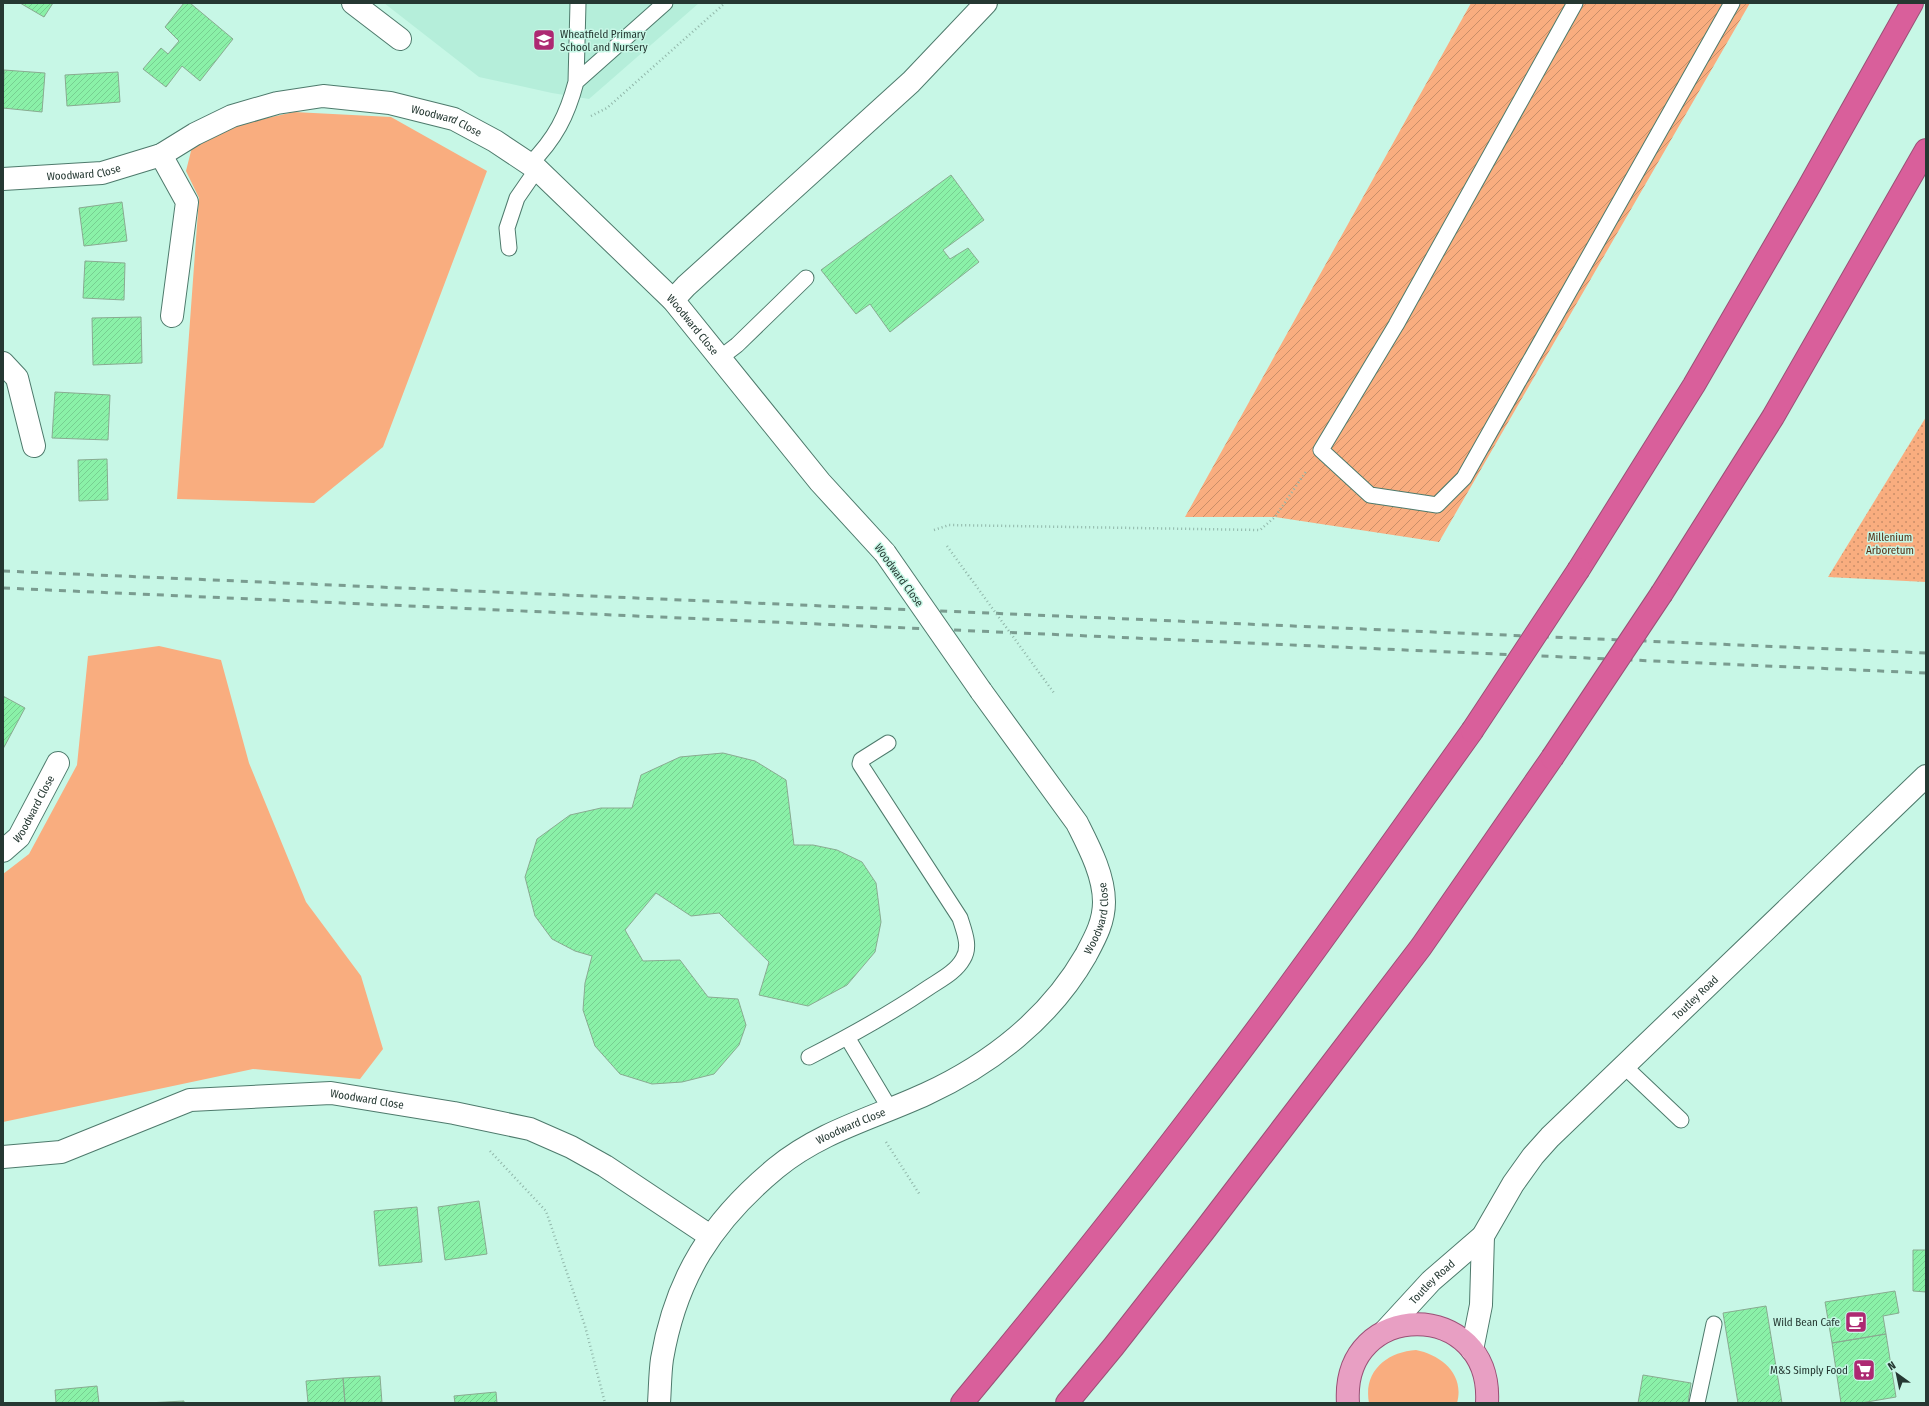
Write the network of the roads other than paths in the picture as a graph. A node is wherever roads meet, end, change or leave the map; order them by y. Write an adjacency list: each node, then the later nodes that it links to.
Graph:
1 (353, 3): 8 (street)
2 (578, 3): 9 (lane)
3 (665, 3): 9 (lane)
4 (986, 3): 16 (street)
5 (1574, 3): 6 (lane)
6 (1732, 3)
7 (1912, 3): 39 (highway, bridge)
8 (400, 39)
9 (576, 82): 12 (lane)
10 (1926, 150): 40 (highway, bridge)
11 (161, 155): 12 (street, Woodward Close); 13 (street, Woodward Close); 17 (street)
12 (534, 166): 14 (lane); 16 (street, Woodward Close)
13 (3, 179)
14 (509, 248)
15 (806, 278): 18 (lane)
16 (674, 300): 18 (street, Woodward Close)
17 (172, 316)
18 (720, 358): 28 (street, Woodward Close, bridge)
19 (3, 363): 20 (street)
20 (34, 446)
21 (888, 743): 25 (lane)
22 (58, 763): 24 (street, Woodward Close)
23 (1926, 776): 27 (street, Toutley Road)
24 (3, 851)
25 (847, 1037): 26 (lane); 28 (lane)
26 (809, 1057)
27 (1624, 1066): 29 (lane); 32 (street, Toutley Road)
28 (890, 1109): 31 (street, Woodward Close)
29 (1681, 1120)
30 (3, 1157): 31 (street, Woodward Close)
31 (710, 1236): 38 (street, Woodward Close)
32 (1483, 1236): 34 (street, Toutley Road); 35 (street, Toutley Road)
33 (1714, 1324): 41 (lane)
34 (1385, 1331): 35 (main road); 37 (main road)
35 (1472, 1350): 36 (main road)
36 (1490, 1397)
37 (1343, 1398)
38 (659, 1403)
39 (962, 1403)
40 (1067, 1403)
41 (1697, 1403)

